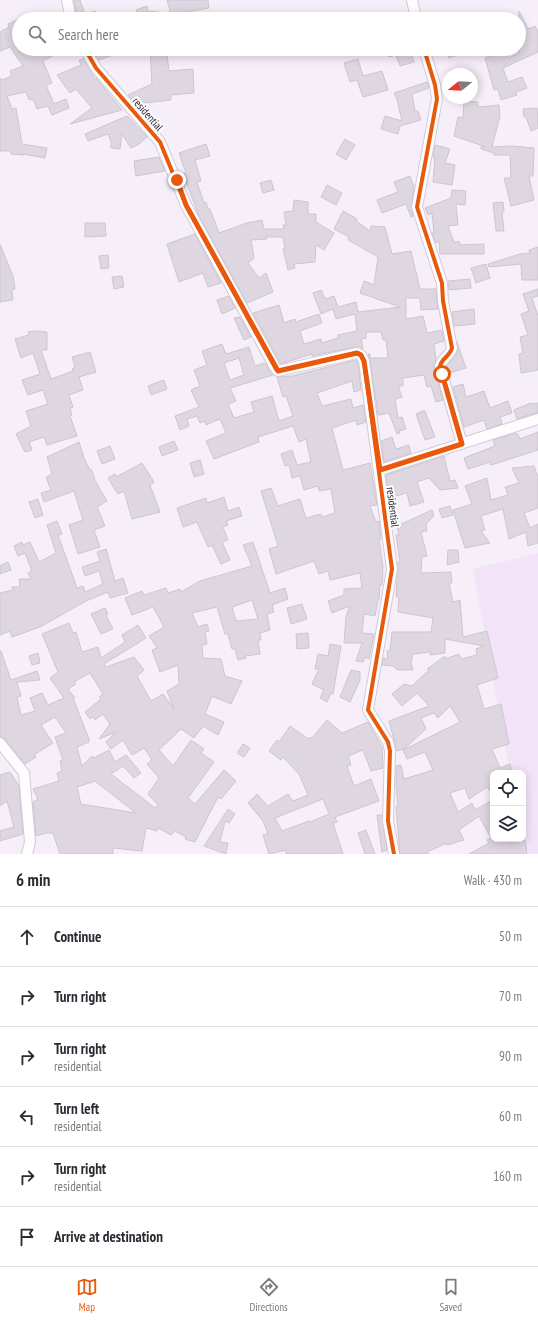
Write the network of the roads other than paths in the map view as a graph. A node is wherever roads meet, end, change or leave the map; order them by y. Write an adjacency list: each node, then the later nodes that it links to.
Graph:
1 (67, 0): 3 (street)
2 (412, 0): 4 (street)
3 (70, 12)
4 (415, 12)
5 (89, 56): 9 (street, residential)
6 (426, 56): 8 (street)
7 (538, 419): 8 (street)
8 (462, 444): 9 (street)
9 (380, 470): 12 (street, residential)
10 (0, 743): 11 (street)
11 (27, 854)
12 (394, 854)

